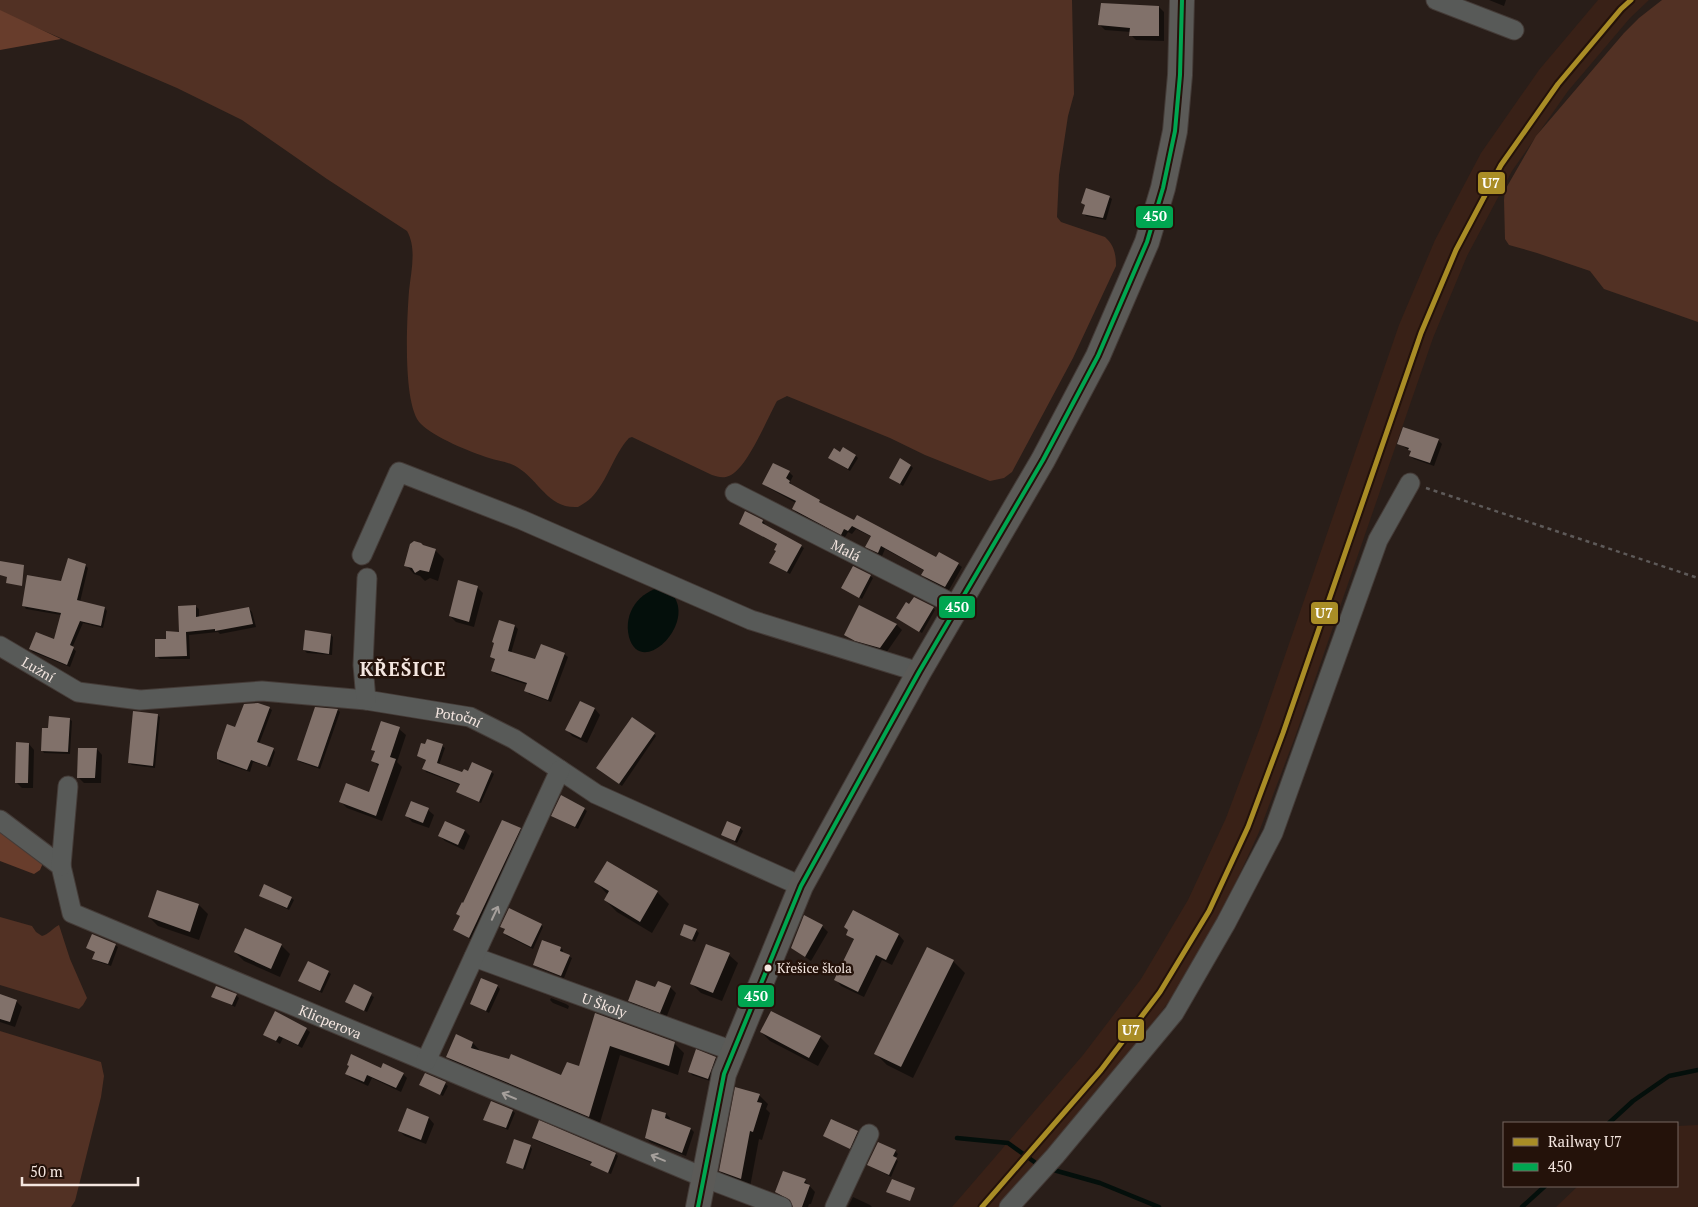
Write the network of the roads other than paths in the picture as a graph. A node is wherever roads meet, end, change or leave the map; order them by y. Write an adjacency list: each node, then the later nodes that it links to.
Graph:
1 (1182, 0): 8 (main road)
2 (1436, 0): 3 (street)
3 (1514, 30)
4 (1410, 482): 26 (street)
5 (735, 493): 8 (street, Malá)
6 (362, 555): 10 (street)
7 (367, 578): 12 (street)
8 (957, 606): 10 (main road)
9 (0, 646): 11 (street, Lužní)
10 (918, 672): 17 (main road)
11 (78, 692): 12 (street, Potoční)
12 (366, 700): 13 (street, Potoční)
13 (560, 770): 17 (street, Potoční); 18 (street, one-way to 13)
14 (68, 786): 16 (street)
15 (0, 820): 16 (street)
16 (60, 866): 20 (street, Klicperova)
17 (801, 886): 19 (main road)
18 (474, 957): 19 (street, U Školy); 20 (street)
19 (734, 1051): 22 (main road)
20 (426, 1061): 22 (street, Klicperova, one-way to 20)
21 (869, 1134): 25 (street)
22 (703, 1177): 23 (main road); 24 (street, Klicperova)
23 (698, 1207)
24 (782, 1207)
25 (835, 1207)
26 (1009, 1207)

